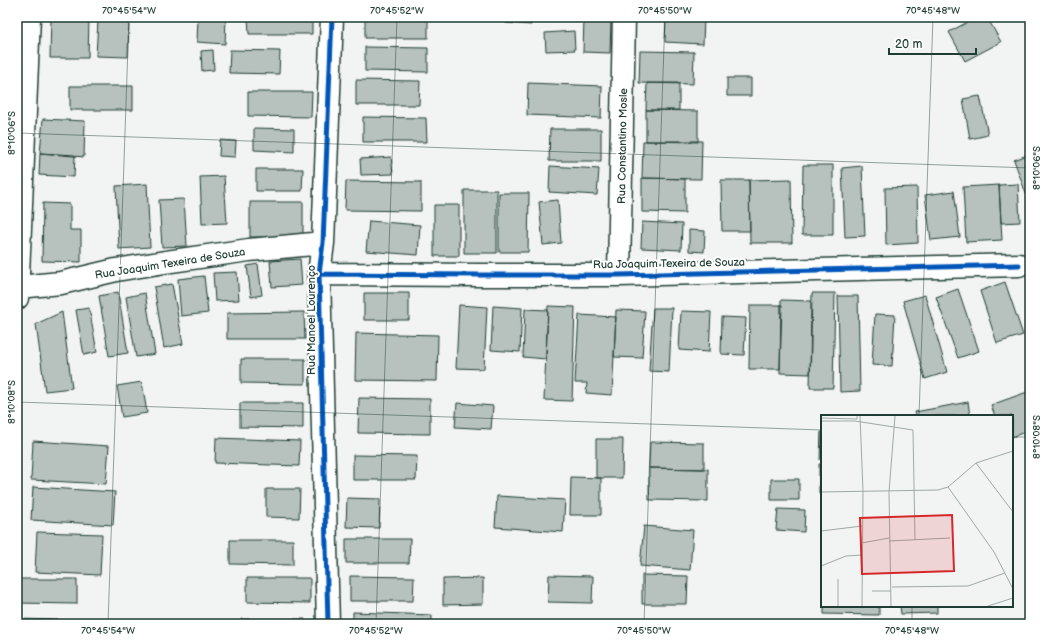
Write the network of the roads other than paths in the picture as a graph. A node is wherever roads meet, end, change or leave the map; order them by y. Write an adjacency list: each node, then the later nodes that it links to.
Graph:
1 (29, 17): 4 (street)
2 (332, 17): 5 (street, Rua Manoel Lourenço)
3 (624, 17): 8 (street, Rua Constantino Mosle)
4 (21, 91): 9 (street)
5 (323, 243): 7 (street, Rua Manoel Lourenço); 9 (street, Rua Joaquim Texeira de Souza)
6 (1020, 265): 8 (street, Rua Joaquim Texeira de Souza)
7 (319, 274): 8 (street, Rua Joaquim Texeira de Souza); 10 (street, Rua Manoel Lourenço)
8 (619, 275)
9 (17, 293)
10 (328, 624)

